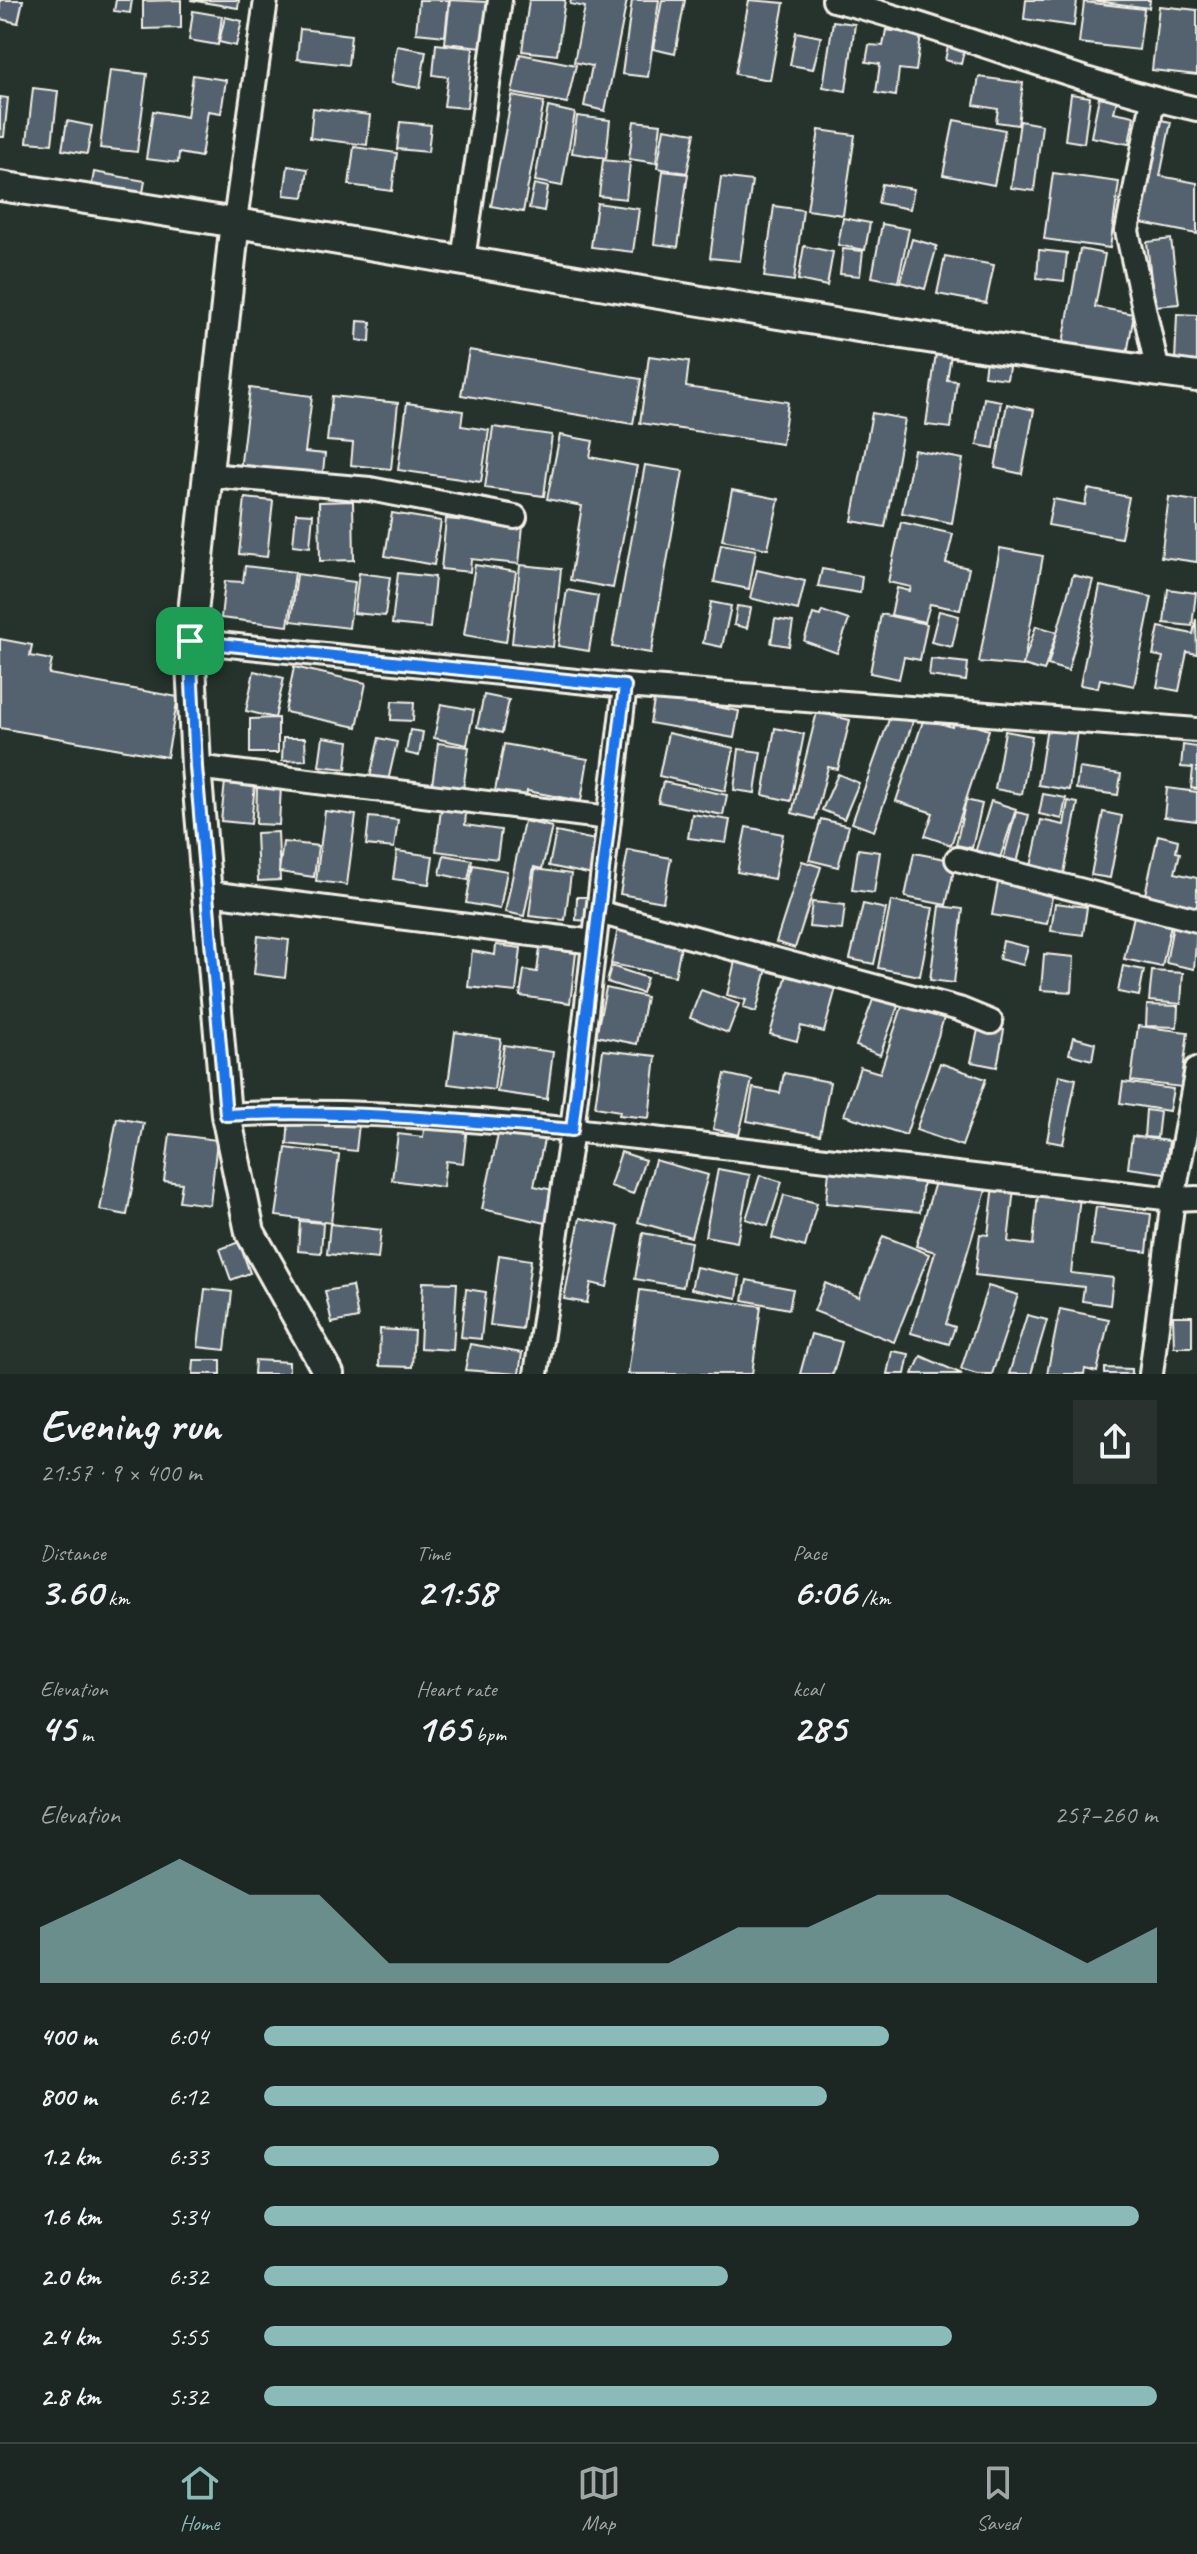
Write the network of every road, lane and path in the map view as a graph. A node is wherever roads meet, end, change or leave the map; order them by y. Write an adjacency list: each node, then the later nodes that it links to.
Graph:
1 (266, 0): 7 (street)
2 (500, 0): 8 (street)
3 (834, 0): 4 (street)
4 (1153, 100): 5 (street); 9 (street)
5 (1197, 109)
6 (0, 186): 7 (street)
7 (235, 221): 8 (street); 11 (street)
8 (463, 260): 9 (street)
9 (1158, 372): 10 (street)
10 (1197, 377)
11 (208, 475): 12 (street); 13 (street)
12 (515, 517)
13 (190, 641): 14 (street); 16 (street)
14 (625, 686): 15 (street); 17 (street)
15 (1197, 730)
16 (196, 767): 17 (street); 19 (street)
17 (609, 818): 20 (street)
18 (957, 859): 21 (street)
19 (209, 893): 22 (street); 25 (street)
20 (598, 912): 22 (street); 23 (street)
21 (1197, 920)
22 (594, 942): 26 (street)
23 (991, 1022)
24 (1197, 1069): 28 (street)
25 (226, 1115): 26 (street); 29 (street)
26 (572, 1130): 28 (street); 30 (street)
27 (1197, 1198): 28 (street)
28 (1173, 1199): 31 (street)
29 (329, 1374)
30 (536, 1374)
31 (1151, 1374)

